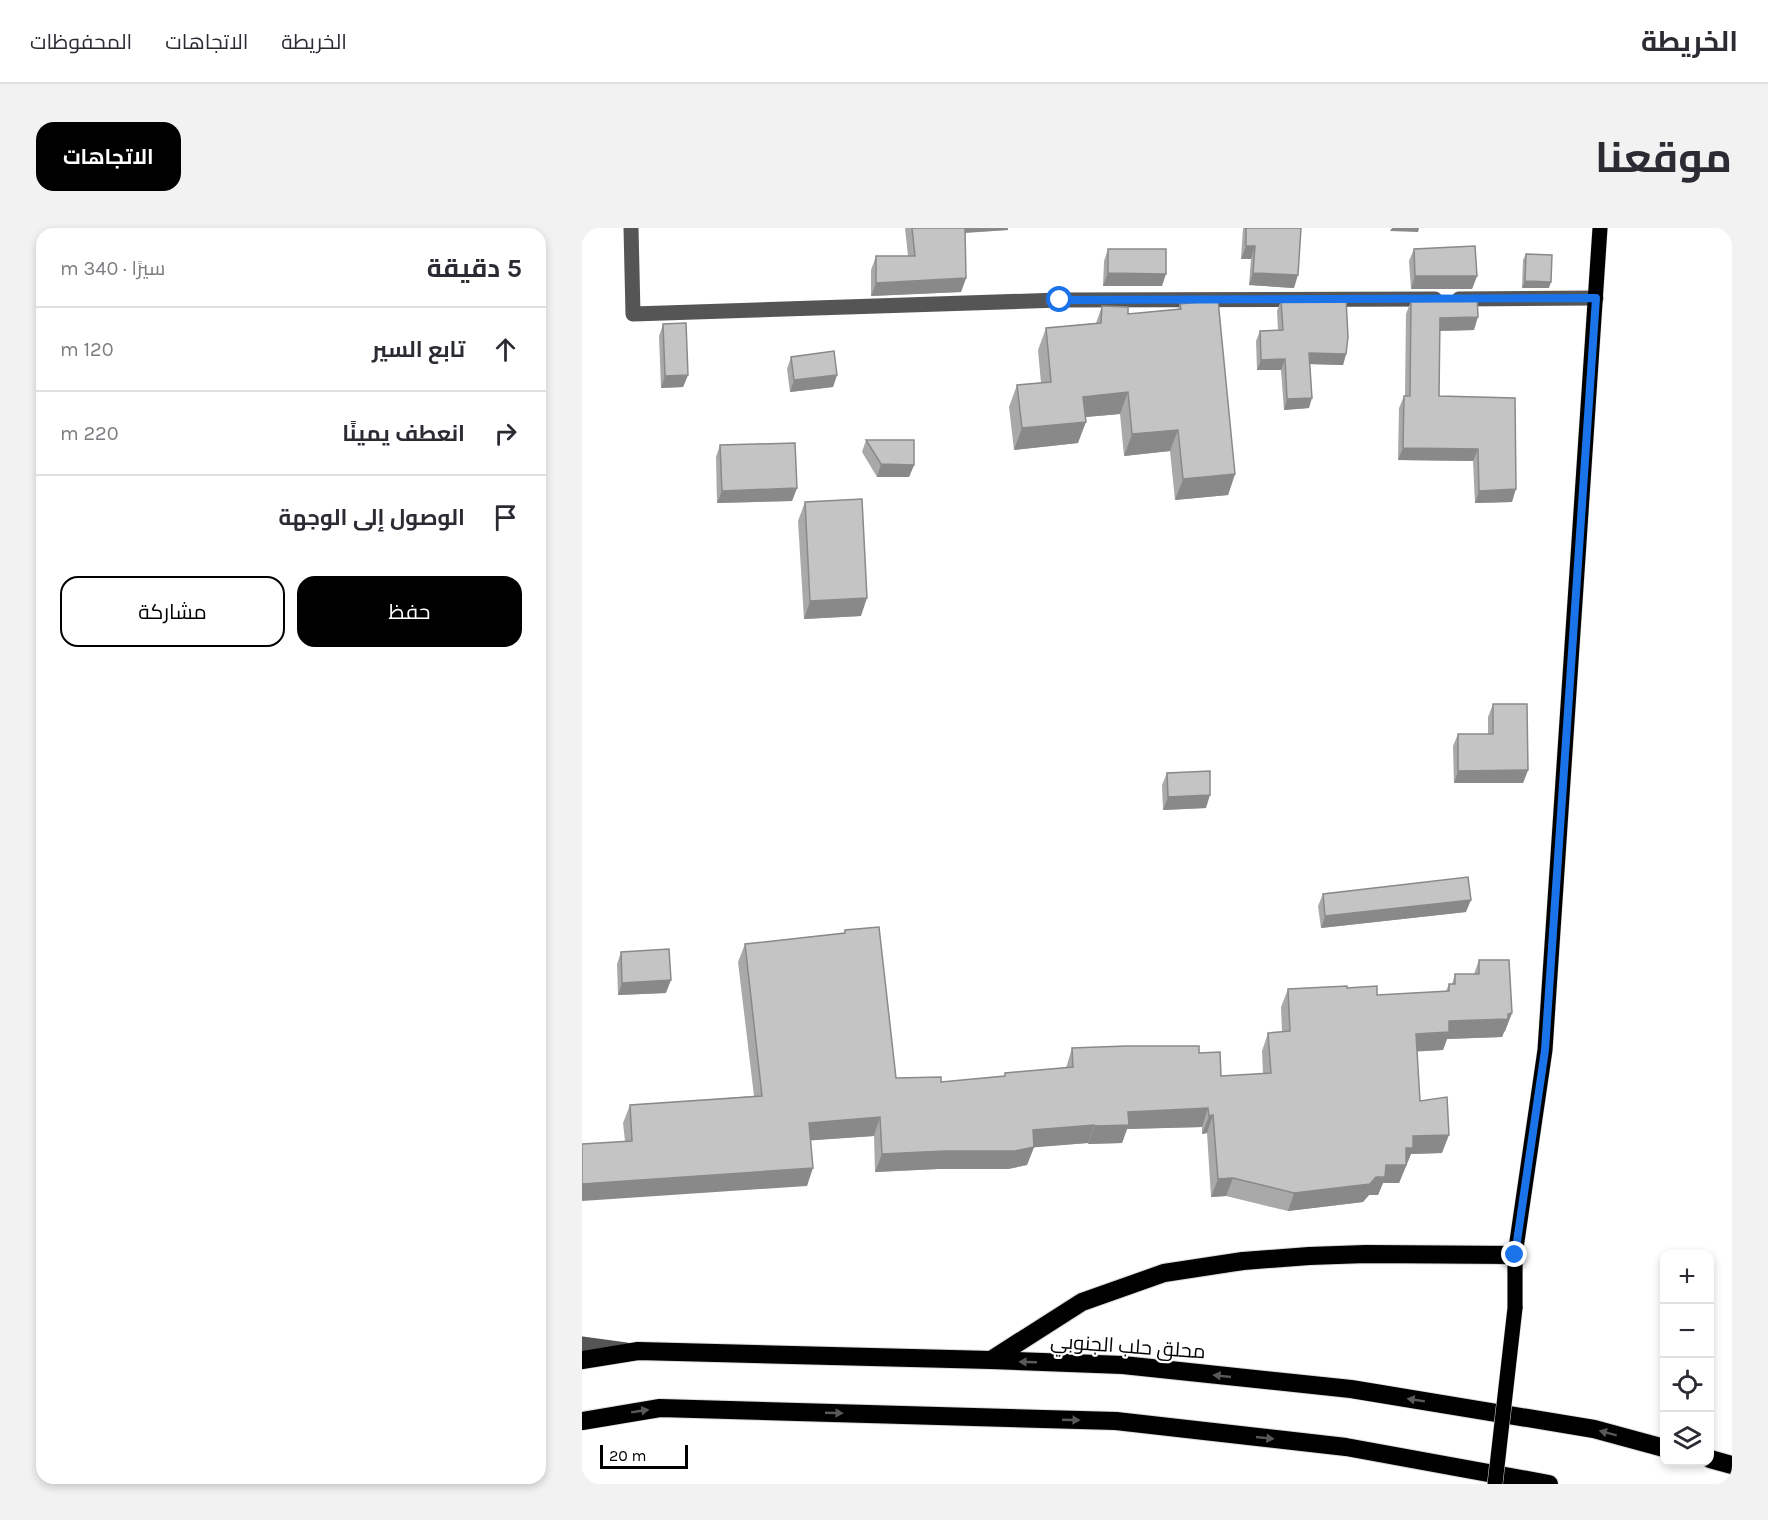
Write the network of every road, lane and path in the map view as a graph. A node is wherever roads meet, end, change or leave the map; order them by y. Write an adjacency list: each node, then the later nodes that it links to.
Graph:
1 (631, 228): 3 (street)
2 (1600, 228): 3 (main road)
3 (1596, 298): 4 (main road)
4 (1515, 1255): 8 (highway); 13 (main road, bridge)
5 (582, 1344): 6 (street)
6 (638, 1351): 7 (highway, محلق حلب الجنوبي); 8 (highway, محلق حلب الجنوبي)
7 (582, 1360)
8 (991, 1360): 10 (highway, محلق حلب الجنوبي, one-way to 8)
9 (582, 1420): 14 (highway, one-way to 14)
10 (1660, 1447)
11 (1714, 1460): 12 (highway)
12 (1732, 1465)
13 (1495, 1484)
14 (1549, 1484)

